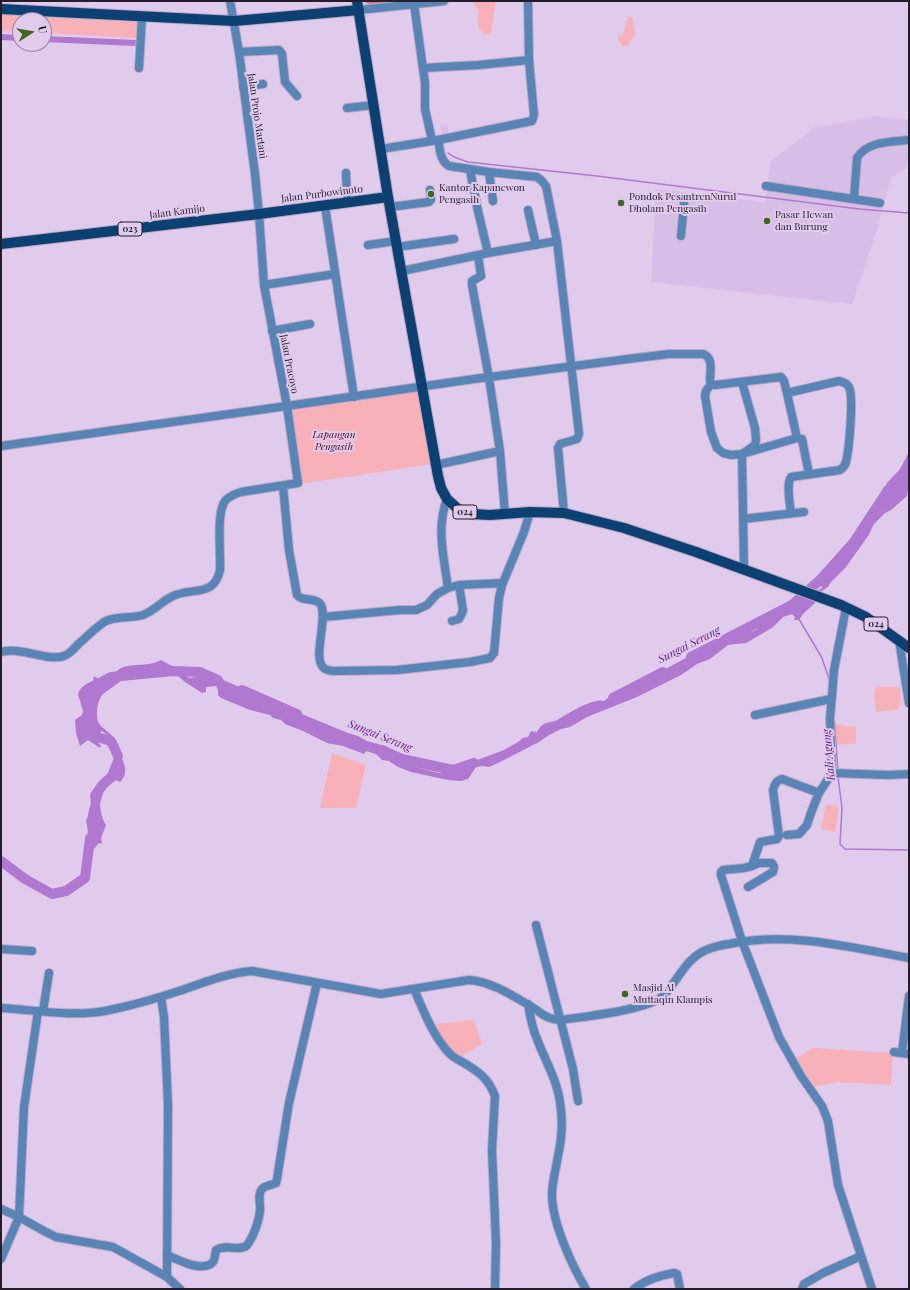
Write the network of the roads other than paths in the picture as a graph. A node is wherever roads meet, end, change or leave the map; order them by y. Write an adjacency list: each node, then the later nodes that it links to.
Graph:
1 (230, 1): 8 (street, Jalan Projo Martani)
2 (444, 1): 4 (street)
3 (528, 1): 10 (street)
4 (414, 4): 5 (street); 12 (street)
5 (358, 6): 8 (main road); 16 (main road)
6 (1, 9): 7 (main road)
7 (142, 16): 8 (main road); 11 (street)
8 (234, 21): 9 (street, Jalan Projo Martani)
9 (239, 52): 14 (street, Jalan Projo Martani); 15 (street)
10 (529, 60): 12 (street); 18 (street)
11 (139, 68)
12 (423, 68): 18 (street)
13 (263, 84): 14 (street)
14 (243, 86): 34 (street, Jalan Projo Martani)
15 (297, 96)
16 (374, 105): 17 (street); 20 (main road)
17 (347, 108)
18 (435, 140): 20 (street); 21 (street)
19 (909, 140): 26 (street)
20 (381, 149): 28 (main road)
21 (470, 170): 22 (street); 42 (street)
22 (489, 172): 27 (street); 37 (street)
23 (346, 173): 29 (street)
24 (766, 186): 26 (street)
25 (430, 190): 28 (street)
26 (854, 198): 31 (street)
27 (493, 201)
28 (389, 202): 29 (main road, Jalan Purbowinoto / 023); 39 (main road, 024)
29 (347, 203): 32 (main road, Jalan Purbowinoto / 023)
30 (684, 203): 35 (street)
31 (880, 203)
32 (325, 206): 34 (main road, Jalan Purbowinoto / 023); 45 (street)
33 (528, 210): 41 (street)
34 (259, 214): 38 (main road, Jalan Kamijo / 023); 46 (street, Jalan Pracoyo)
35 (681, 236)
36 (454, 239): 39 (street)
37 (557, 241): 41 (street); 49 (street)
38 (1, 244)
39 (397, 244): 40 (street); 44 (main road, 024)
40 (368, 245)
41 (536, 245): 42 (street)
42 (488, 253): 43 (street)
43 (478, 255): 44 (street); 50 (street)
44 (402, 271): 53 (main road, 024)
45 (336, 274): 46 (street); 55 (street)
46 (264, 285): 48 (street, Jalan Pracoyo)
47 (310, 324): 48 (street)
48 (272, 331): 56 (street, Jalan Pracoyo)
49 (572, 367): 50 (street, Jalan Pracoyo); 52 (street, Jalan Pracoyo); 67 (street)
50 (489, 378): 53 (street, Jalan Pracoyo); 59 (street)
51 (742, 382): 52 (street); 54 (street); 60 (street)
52 (711, 384): 60 (street, Jalan Pracoyo)
53 (422, 388): 55 (street, Jalan Pracoyo); 61 (main road, 024)
54 (787, 393): 57 (street); 62 (street)
55 (354, 397): 56 (street, Jalan Pracoyo)
56 (287, 406): 58 (street); 63 (street)
57 (796, 438): 60 (street); 62 (street)
58 (1, 446)
59 (500, 451): 61 (street); 69 (street)
60 (742, 454): 70 (street)
61 (436, 465): 64 (main road, 024)
62 (809, 474): 68 (street)
63 (283, 486): 76 (street); 79 (street)
64 (447, 499): 69 (main road, 024); 74 (street)
65 (530, 512): 67 (main road, 024); 69 (main road, 024); 72 (street)
66 (804, 512): 68 (street)
67 (564, 513): 71 (main road, 024)
68 (791, 513): 70 (street)
69 (505, 514)
70 (743, 519): 71 (street)
71 (744, 569): 75 (main road, 024)
72 (503, 583): 73 (street); 76 (street)
73 (459, 585): 74 (street); 77 (street)
74 (448, 588): 76 (street)
75 (843, 606): 78 (main road, 024); 80 (street)
76 (323, 617)
77 (452, 621)
78 (905, 643): 81 (street)
79 (1, 652)
80 (831, 697): 82 (street); 83 (street)
81 (909, 703)
82 (755, 715)
83 (836, 773): 84 (street); 85 (street)
84 (909, 774)
85 (819, 793): 86 (street); 87 (street)
86 (787, 835)
87 (752, 866): 88 (street); 90 (street)
88 (748, 888)
89 (536, 925): 102 (street)
90 (742, 941): 93 (street); 102 (street); 108 (street)
91 (1, 949): 92 (street)
92 (32, 951)
93 (909, 958)
94 (49, 973): 101 (street)
95 (317, 983): 96 (street); 98 (street); 107 (street)
96 (414, 989): 99 (street); 112 (street)
97 (909, 996): 103 (street)
98 (161, 997): 101 (street); 107 (street)
99 (528, 1004): 102 (street); 113 (street)
100 (1, 1008): 101 (street)
101 (41, 1011): 106 (street)
102 (560, 1020): 104 (street)
103 (902, 1053)
104 (578, 1101)
105 (1, 1209): 106 (street)
106 (19, 1217): 109 (street); 110 (street)
107 (167, 1255): 110 (street)
108 (861, 1256): 116 (street); 117 (street)
109 (1, 1259)
110 (167, 1277): 111 (street)
111 (180, 1289)
112 (495, 1289)
113 (586, 1289)
114 (634, 1289): 115 (street)
115 (680, 1289)
116 (802, 1289)
117 (872, 1289)

